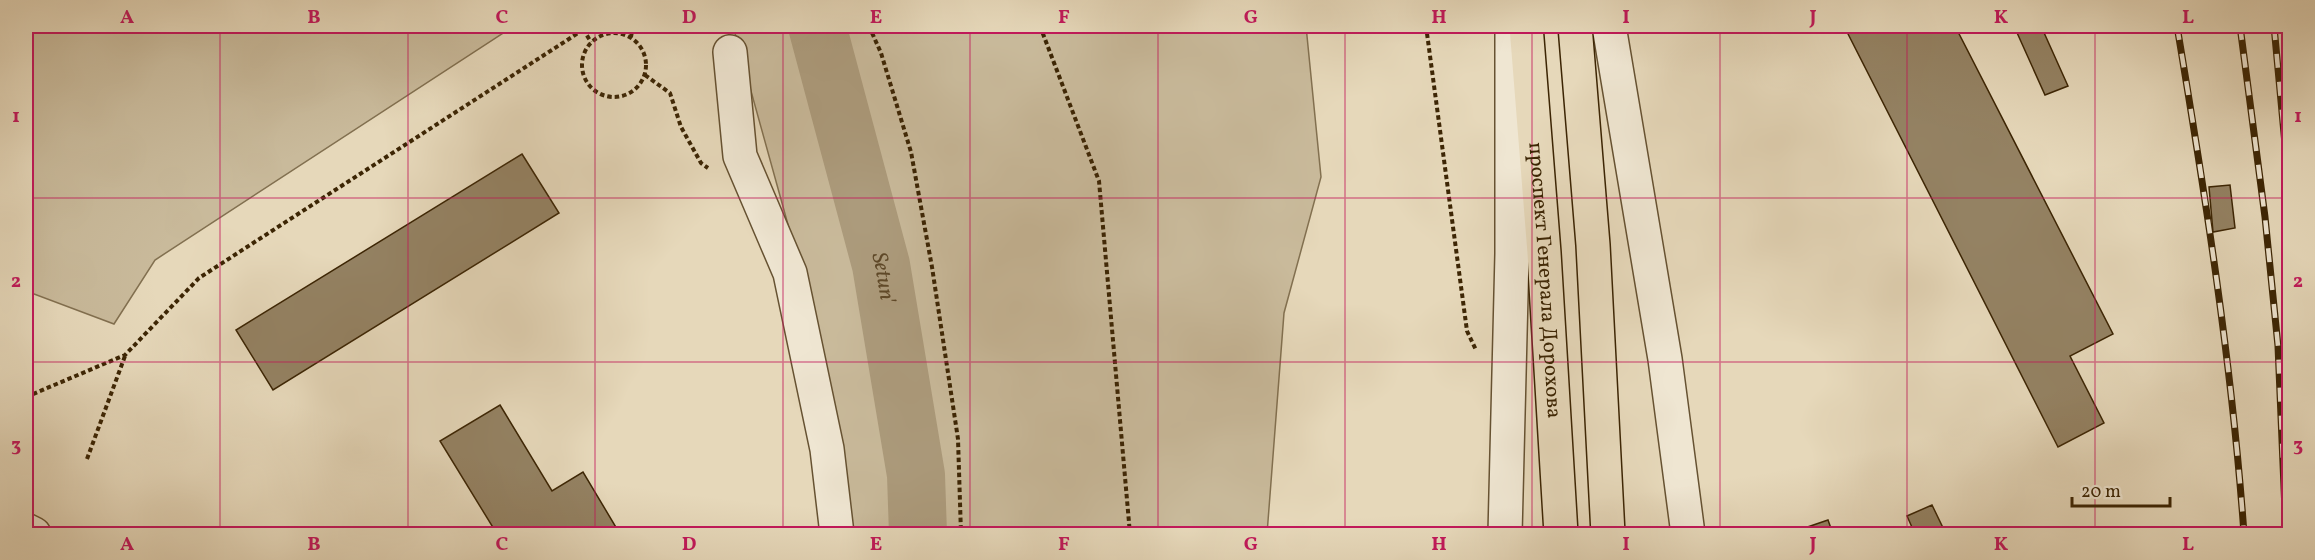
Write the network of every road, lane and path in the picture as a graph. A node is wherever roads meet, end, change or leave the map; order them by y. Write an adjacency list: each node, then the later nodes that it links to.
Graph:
1 (589, 26): 10 (path)
2 (633, 26): 11 (path)
3 (869, 26): 23 (path)
4 (1040, 26): 24 (path)
5 (1426, 26): 16 (path)
6 (1512, 26): 25 (street)
7 (1526, 26): 26 (main road, проспект Генерала Дорохова)
8 (1575, 26): 27 (main road)
9 (1609, 26): 28 (street)
10 (583, 29): 12 (path); 17 (path)
11 (631, 38): 12 (path); 14 (path)
12 (591, 42): 14 (path)
13 (730, 52): 22 (street)
14 (645, 75): 15 (path)
15 (710, 169)
16 (1481, 354)
17 (125, 356): 18 (path); 19 (path)
18 (26, 397)
19 (87, 459)
20 (26, 530): 21 (street)
21 (34, 534)
22 (837, 534)
23 (961, 534)
24 (1130, 534)
25 (1505, 534)
26 (1561, 534)
27 (1608, 534)
28 (1688, 534)

